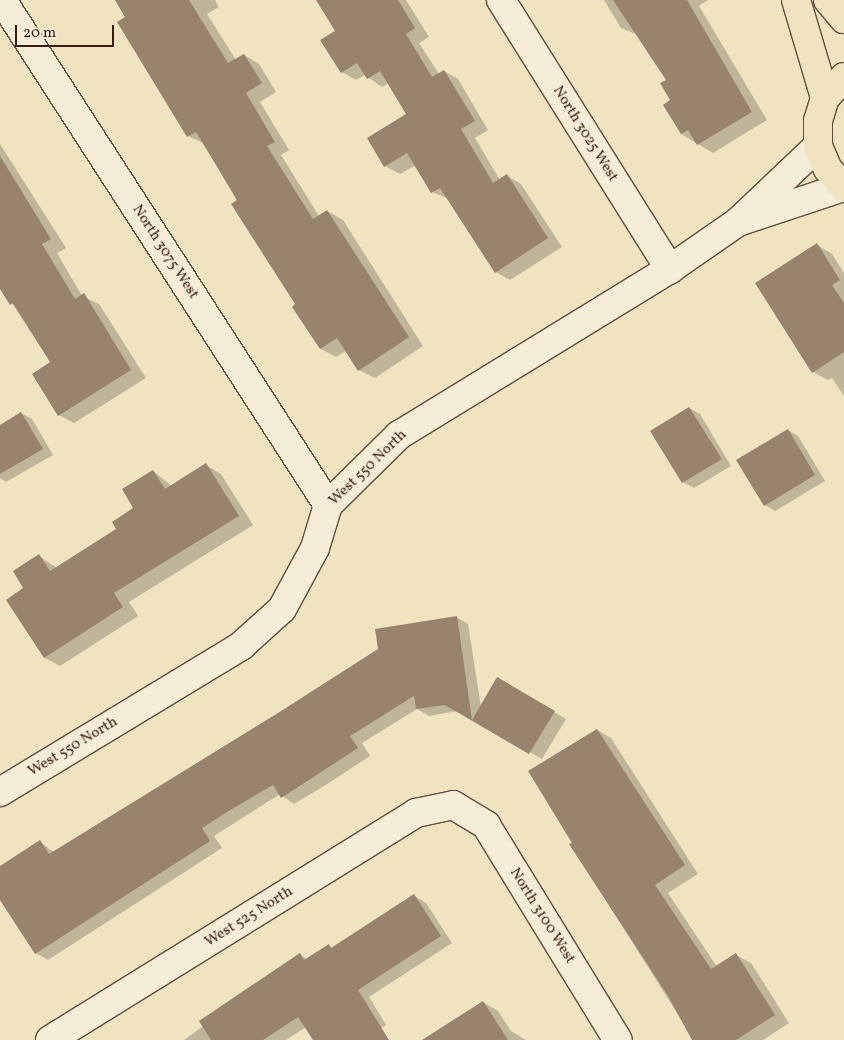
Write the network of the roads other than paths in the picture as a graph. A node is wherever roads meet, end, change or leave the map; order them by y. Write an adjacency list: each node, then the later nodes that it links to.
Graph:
1 (2, 0): 12 (street, North 3075 West)
2 (500, 0): 11 (street, North 3025 West)
3 (796, 0): 7 (main road)
4 (828, 0): 5 (main road)
5 (844, 19)
6 (844, 77): 7 (main road)
7 (825, 98): 8 (main road)
8 (818, 146): 9 (main road); 10 (street, West 550 North)
9 (844, 187): 10 (street, West 550 North)
10 (738, 222): 11 (street, West 550 North)
11 (670, 268): 12 (street, West 550 North)
12 (328, 505): 13 (street, West 550 North)
13 (0, 792)
14 (453, 805): 15 (street, West 525 North); 16 (street, North 3100 West)
15 (50, 1040)
16 (618, 1040)

